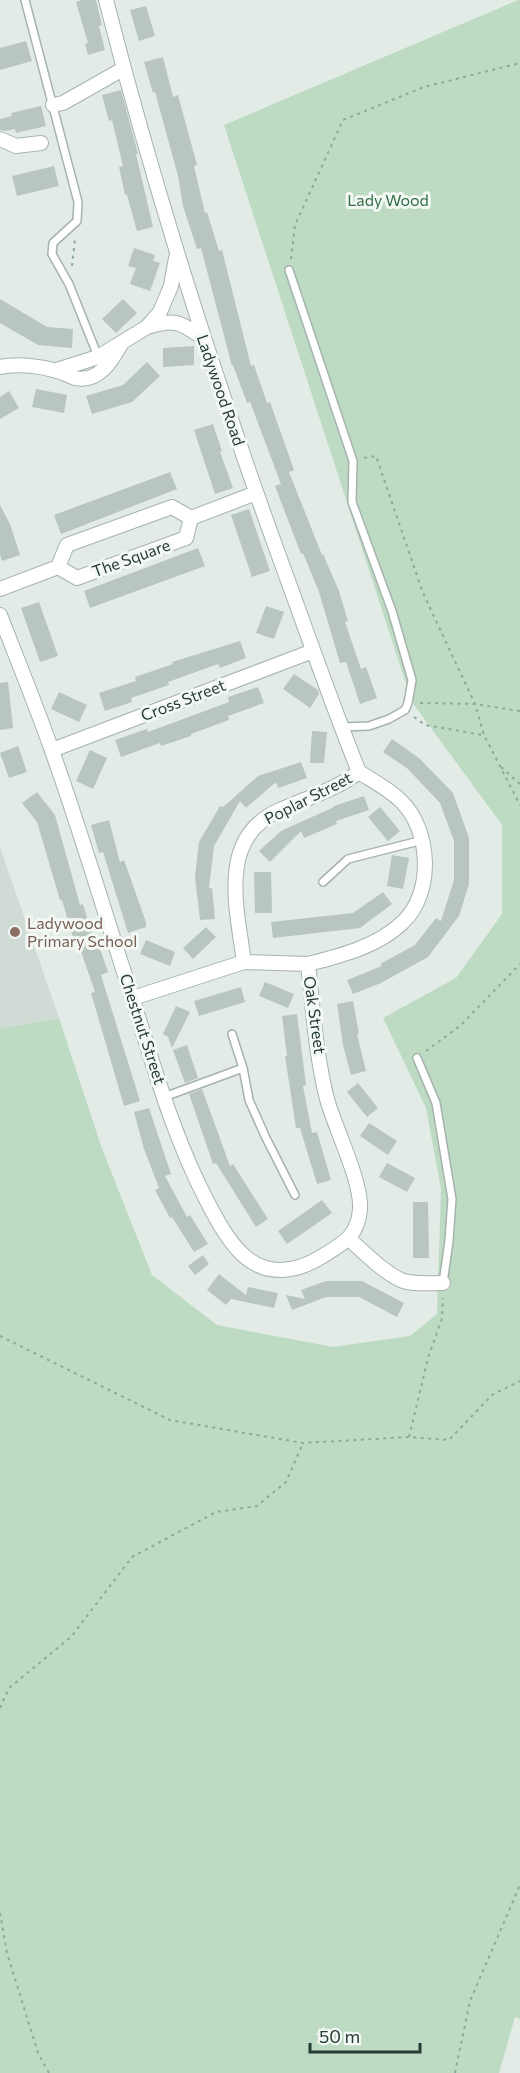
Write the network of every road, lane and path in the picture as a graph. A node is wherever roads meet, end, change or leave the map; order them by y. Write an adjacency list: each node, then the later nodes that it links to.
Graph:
1 (25, 0): 5 (lane)
2 (106, 0): 4 (street, Ladywood Road)
3 (520, 63): 10 (path)
4 (123, 69): 5 (street); 9 (street, Ladywood Road)
5 (53, 105): 8 (lane)
6 (0, 139): 7 (street)
7 (40, 143)
8 (77, 221): 11 (path); 11 (lane)
9 (176, 254): 12 (street); 13 (street, Ladywood Road)
10 (289, 270): 16 (lane)
11 (69, 284): 15 (lane)
12 (147, 327): 13 (street); 15 (street)
13 (202, 338): 17 (street, Ladywood Road)
14 (2, 362): 15 (street)
15 (101, 363)
16 (353, 461): 23 (path); 24 (lane)
17 (256, 493): 18 (street); 22 (street, Ladywood Road)
18 (190, 518): 19 (street, The Square); 19 (street, The Square)
19 (58, 567): 20 (street)
20 (0, 589)
21 (0, 615): 28 (street, Chestnut Street)
22 (314, 651): 26 (street, Ladywood Road); 28 (street, Cross Street)
23 (475, 704): 24 (path); 25 (path); 27 (path)
24 (407, 706): 26 (lane); 27 (path)
25 (520, 711)
26 (341, 727): 30 (street, Ladywood Road)
27 (484, 735): 29 (path)
28 (52, 750): 38 (street, Chestnut Street)
29 (499, 765): 31 (path); 32 (path)
30 (359, 772): 33 (street, Oak Street); 35 (street, Poplar Street)
31 (520, 784)
32 (520, 805)
33 (423, 840): 34 (lane); 36 (street, Oak Street)
34 (323, 882)
35 (244, 962): 36 (street); 38 (street)
36 (308, 964): 44 (street, Oak Street)
37 (520, 964): 40 (path)
38 (133, 998): 42 (street, Chestnut Street)
39 (232, 1034): 41 (lane)
40 (417, 1058): 45 (lane)
41 (243, 1068): 42 (lane); 43 (lane)
42 (164, 1097): 44 (street, Chestnut Street)
43 (295, 1196)
44 (349, 1239): 45 (street)
45 (443, 1283): 48 (path)
46 (0, 1336): 49 (path)
47 (520, 1381): 48 (path)
48 (409, 1437): 49 (path)
49 (303, 1443): 50 (path)
50 (0, 1708)
51 (520, 1885): 54 (path)
52 (0, 1913): 53 (path)
53 (49, 2073)
54 (455, 2073)

